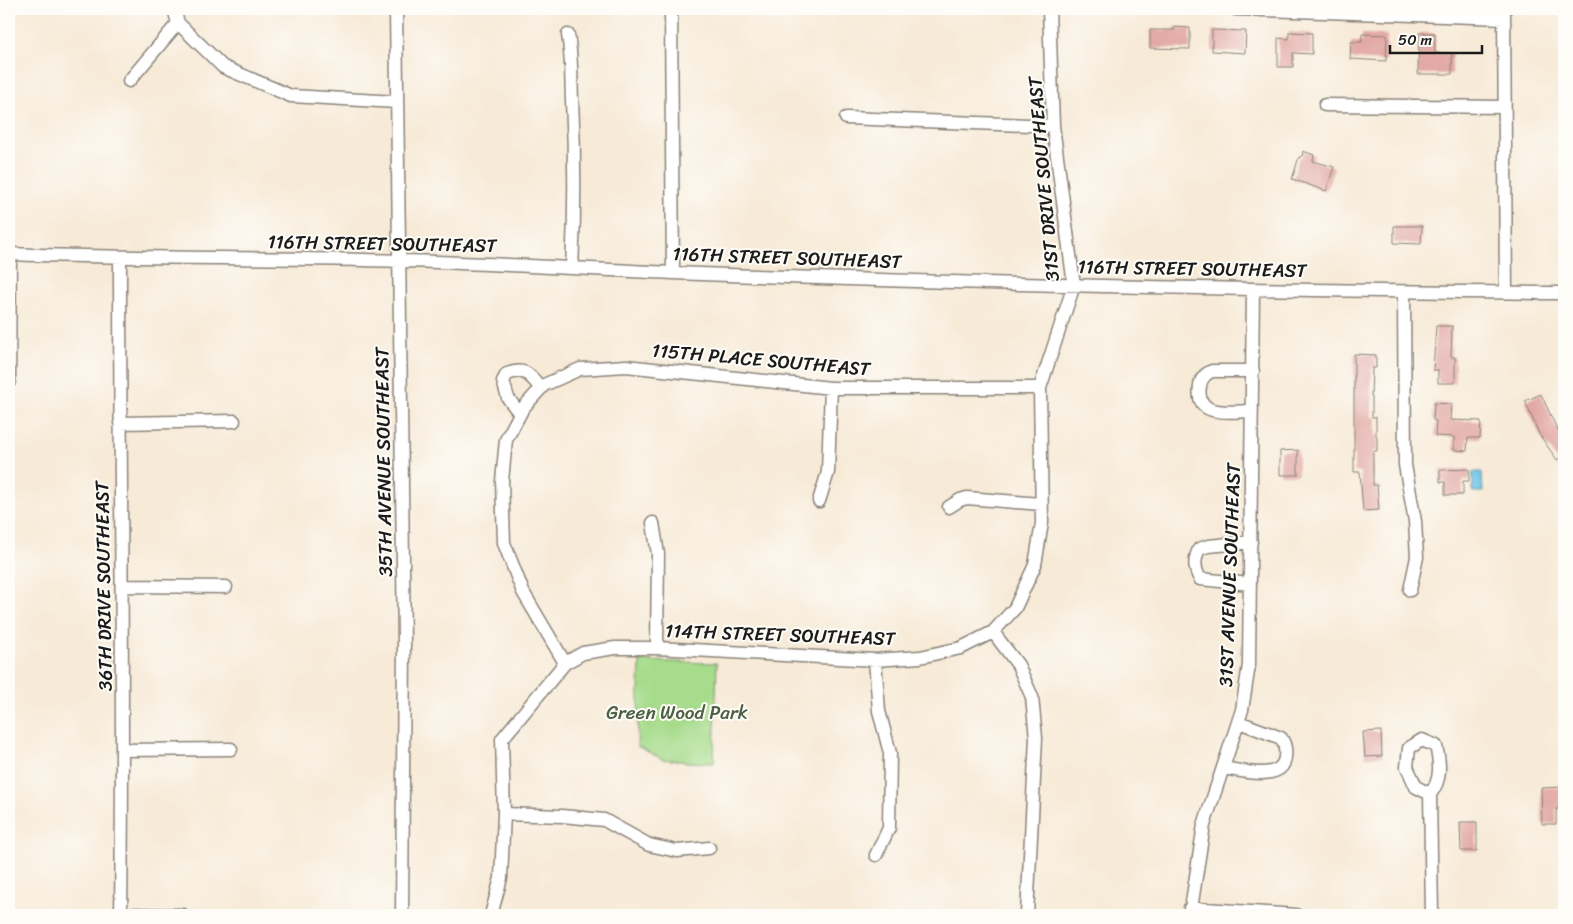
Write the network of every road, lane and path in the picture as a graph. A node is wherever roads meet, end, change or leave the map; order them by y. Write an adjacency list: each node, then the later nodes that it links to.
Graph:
1 (174, 9): 7 (street)
2 (396, 9): 10 (street, 35TH AVENUE SOUTHEAST)
3 (671, 9): 19 (street)
4 (1048, 9): 14 (street, 31ST DRIVE SOUTHEAST)
5 (1235, 9): 6 (street)
6 (1504, 13): 12 (street)
7 (178, 23): 9 (street); 10 (street)
8 (568, 35): 18 (street)
9 (129, 81)
10 (397, 102): 17 (street, 35TH AVENUE SOUTHEAST)
11 (1325, 105): 12 (street)
12 (1504, 107): 23 (street)
13 (846, 118): 14 (street)
14 (1053, 126): 20 (street, 31ST DRIVE SOUTHEAST)
15 (10, 254): 16 (street, 116TH STREET SOUTHEAST); 26 (street)
16 (120, 258): 17 (street, 116TH STREET SOUTHEAST); 33 (street, 36TH DRIVE SOUTHEAST)
17 (399, 260): 18 (street, 116TH STREET SOUTHEAST); 58 (street, 35TH AVENUE SOUTHEAST)
18 (572, 268): 19 (street, 116TH STREET SOUTHEAST)
19 (673, 273): 20 (street, 116TH STREET SOUTHEAST)
20 (1074, 284): 21 (street, 116TH STREET SOUTHEAST); 29 (street, 31ST DRIVE SOUTHEAST)
21 (1254, 289): 22 (street, 116TH STREET SOUTHEAST); 25 (street, 31ST AVENUE SOUTHEAST)
22 (1404, 292): 23 (street, 116TH STREET SOUTHEAST); 42 (street)
23 (1506, 292): 24 (street, 116TH STREET SOUTHEAST)
24 (1564, 293)
25 (1252, 371): 31 (street, 31ST AVENUE SOUTHEAST); 31 (street)
26 (9, 382)
27 (541, 388): 28 (street, 115TH PLACE SOUTHEAST); 30 (street, 115TH PLACE SOUTHEAST); 30 (street)
28 (831, 388): 29 (street, 115TH PLACE SOUTHEAST); 34 (street)
29 (1040, 388): 35 (street, 31ST DRIVE SOUTHEAST)
30 (521, 411): 46 (street, 115TH PLACE SOUTHEAST)
31 (1252, 411): 38 (street, 31ST AVENUE SOUTHEAST)
32 (234, 421): 33 (street)
33 (120, 423): 40 (street, 36TH DRIVE SOUTHEAST)
34 (819, 501)
35 (1042, 504): 36 (street); 43 (street, 31ST DRIVE SOUTHEAST)
36 (949, 507)
37 (653, 523): 44 (street)
38 (1251, 542): 39 (street, 31ST AVENUE SOUTHEAST); 39 (street)
39 (1250, 584): 47 (street, 31ST AVENUE SOUTHEAST)
40 (122, 586): 41 (street); 49 (street, 36TH DRIVE SOUTHEAST)
41 (226, 586)
42 (1410, 590)
43 (993, 632): 45 (street, 114TH STREET SOUTHEAST); 60 (street)
44 (657, 648): 45 (street, 114TH STREET SOUTHEAST); 46 (street, 114TH STREET SOUTHEAST)
45 (875, 660): 54 (street)
46 (565, 663): 52 (street)
47 (1239, 722): 50 (street, 31ST AVENUE SOUTHEAST); 50 (street)
48 (232, 749): 49 (street)
49 (123, 750): 56 (street, 36TH DRIVE SOUTHEAST)
50 (1223, 768): 55 (street, 31ST AVENUE SOUTHEAST)
51 (1430, 794): 62 (street)
52 (504, 814): 53 (street); 59 (street)
53 (709, 848)
54 (876, 855)
55 (1190, 911): 61 (street)
56 (121, 914): 57 (street)
57 (183, 915)
58 (402, 915)
59 (491, 915)
60 (1027, 915)
61 (1296, 915)
62 (1432, 915)

